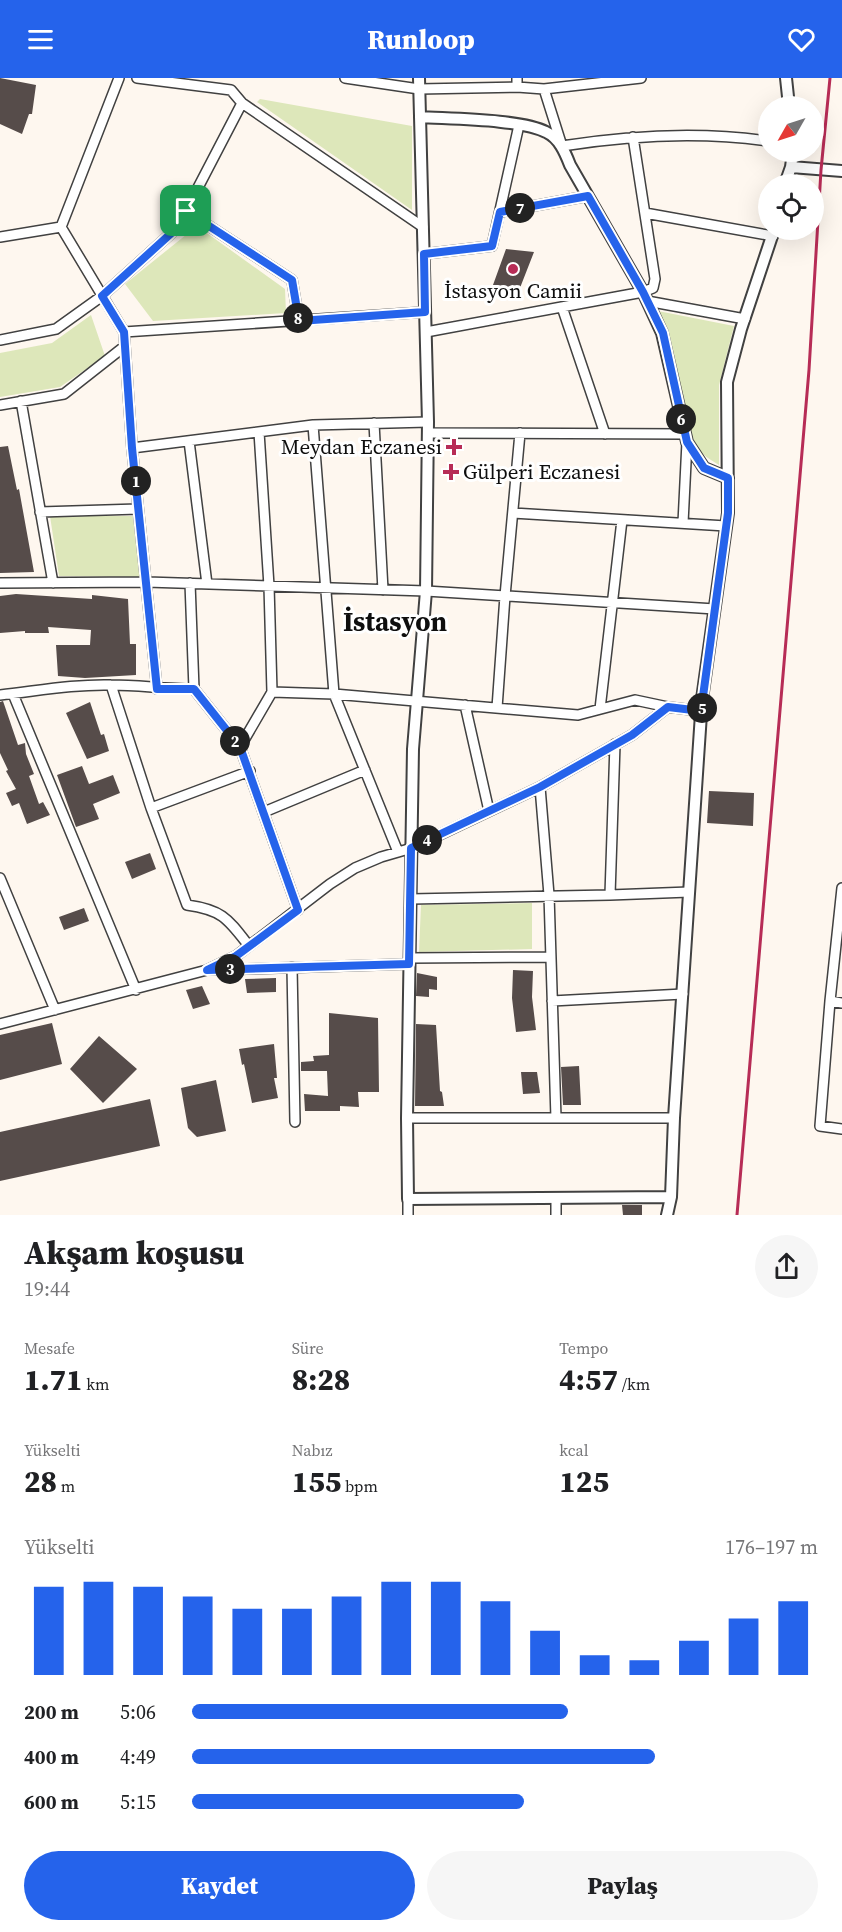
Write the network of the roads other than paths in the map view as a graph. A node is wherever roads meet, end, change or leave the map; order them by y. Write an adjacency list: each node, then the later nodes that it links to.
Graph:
1 (119, 78): 26 (street)
2 (137, 78): 7 (street)
3 (345, 78): 9 (street)
4 (641, 78): 6 (street)
5 (786, 78): 11 (street)
6 (600, 81): 10 (street)
7 (204, 82): 12 (street)
8 (517, 83): 9 (street); 10 (street)
9 (419, 84): 13 (street)
10 (544, 89): 17 (street)
11 (788, 96)
12 (242, 103): 23 (street); 27 (street)
13 (420, 117): 14 (street); 27 (street)
14 (519, 124): 17 (street); 24 (street)
15 (633, 136): 16 (street); 17 (street); 25 (street)
16 (758, 139)
17 (562, 147): 22 (street)
18 (792, 162): 19 (street)
19 (791, 167): 20 (street); 21 (street)
20 (842, 171)
21 (789, 174)
22 (588, 196): 24 (street); 33 (street)
23 (186, 211): 32 (street); 37 (street)
24 (500, 212): 31 (street)
25 (645, 213): 28 (street); 33 (street)
26 (61, 227): 29 (street); 32 (street)
27 (423, 227): 31 (street)
28 (758, 231)
29 (0, 237)
30 (772, 240): 36 (street)
31 (424, 254): 35 (street)
32 (102, 296): 38 (street); 40 (street)
33 (645, 296): 34 (street); 36 (street); 50 (street)
34 (562, 307): 39 (street); 49 (street)
35 (425, 312): 37 (street); 39 (street)
36 (745, 319): 53 (street)
37 (299, 321): 38 (street)
38 (124, 332): 41 (street)
39 (426, 332): 46 (street)
40 (0, 340)
41 (125, 346): 42 (street); 52 (street)
42 (21, 401): 43 (street); 55 (street)
43 (0, 405)
44 (374, 423): 45 (street); 46 (street); 67 (street)
45 (313, 424): 47 (street); 66 (street)
46 (428, 427): 48 (street); 68 (street)
47 (259, 432): 51 (street); 65 (street)
48 (520, 433): 49 (street); 56 (street)
49 (605, 434): 50 (street)
50 (686, 438): 53 (street); 58 (street)
51 (189, 441): 52 (street); 64 (street)
52 (132, 448): 54 (street)
53 (728, 478): 59 (street)
54 (138, 508): 55 (street); 60 (street)
55 (40, 512): 62 (street)
56 (513, 513): 57 (street); 69 (street)
57 (622, 519): 58 (street); 70 (street)
58 (683, 523): 59 (street)
59 (726, 526): 71 (street)
60 (147, 582): 62 (street); 63 (street); 73 (street)
61 (0, 583): 62 (street)
62 (53, 583)
63 (190, 583): 64 (street); 74 (street)
64 (207, 584): 65 (street)
65 (269, 586): 66 (street); 75 (street)
66 (327, 588): 67 (street); 77 (street)
67 (383, 590): 68 (street)
68 (426, 591): 69 (street); 79 (street)
69 (505, 596): 70 (street); 82 (street)
70 (613, 603): 71 (street); 83 (street)
71 (715, 609): 84 (street)
72 (111, 685): 73 (street); 76 (street); 90 (street)
73 (157, 689): 74 (street)
74 (194, 689): 86 (street)
75 (272, 692): 77 (street); 86 (street)
76 (13, 694): 78 (street); 107 (street)
77 (334, 694): 79 (street); 87 (street)
78 (0, 695)
79 (418, 701): 80 (street); 93 (street)
80 (465, 705): 82 (street); 91 (street)
81 (668, 707): 83 (street); 84 (street); 85 (street)
82 (497, 708): 83 (street)
83 (600, 709)
84 (701, 711): 97 (street)
85 (615, 744): 89 (street); 98 (street)
86 (240, 747): 88 (street)
87 (365, 770): 92 (street); 94 (street)
88 (250, 771): 90 (street); 92 (street)
89 (540, 787): 91 (street); 99 (street)
90 (151, 808): 102 (street)
91 (489, 811): 93 (street)
92 (264, 812): 101 (street)
93 (411, 848): 94 (street); 100 (street)
94 (398, 852): 101 (street)
95 (0, 878): 112 (street)
96 (842, 888): 110 (street)
97 (689, 892): 98 (street); 108 (street)
98 (610, 895): 99 (street)
99 (549, 896): 100 (street); 103 (street)
100 (411, 898): 104 (street)
101 (298, 910): 102 (street)
102 (249, 946): 106 (street)
103 (551, 957): 104 (street); 109 (street)
104 (409, 961): 105 (street); 114 (street)
105 (292, 967): 106 (street); 117 (street)
106 (207, 970): 107 (street)
107 (136, 990): 112 (street)
108 (682, 994): 109 (street); 116 (street)
109 (552, 1001): 115 (street)
110 (830, 1001): 111 (street); 118 (street)
111 (842, 1003)
112 (55, 1010): 113 (street)
113 (0, 1024)
114 (407, 1118): 115 (street); 121 (street)
115 (556, 1118): 116 (street)
116 (674, 1118): 119 (street)
117 (295, 1122)
118 (842, 1129)
119 (671, 1197): 120 (street); 124 (street)
120 (556, 1198): 121 (street); 123 (street)
121 (408, 1199): 122 (street)
122 (408, 1215)
123 (556, 1215)
124 (668, 1215)

